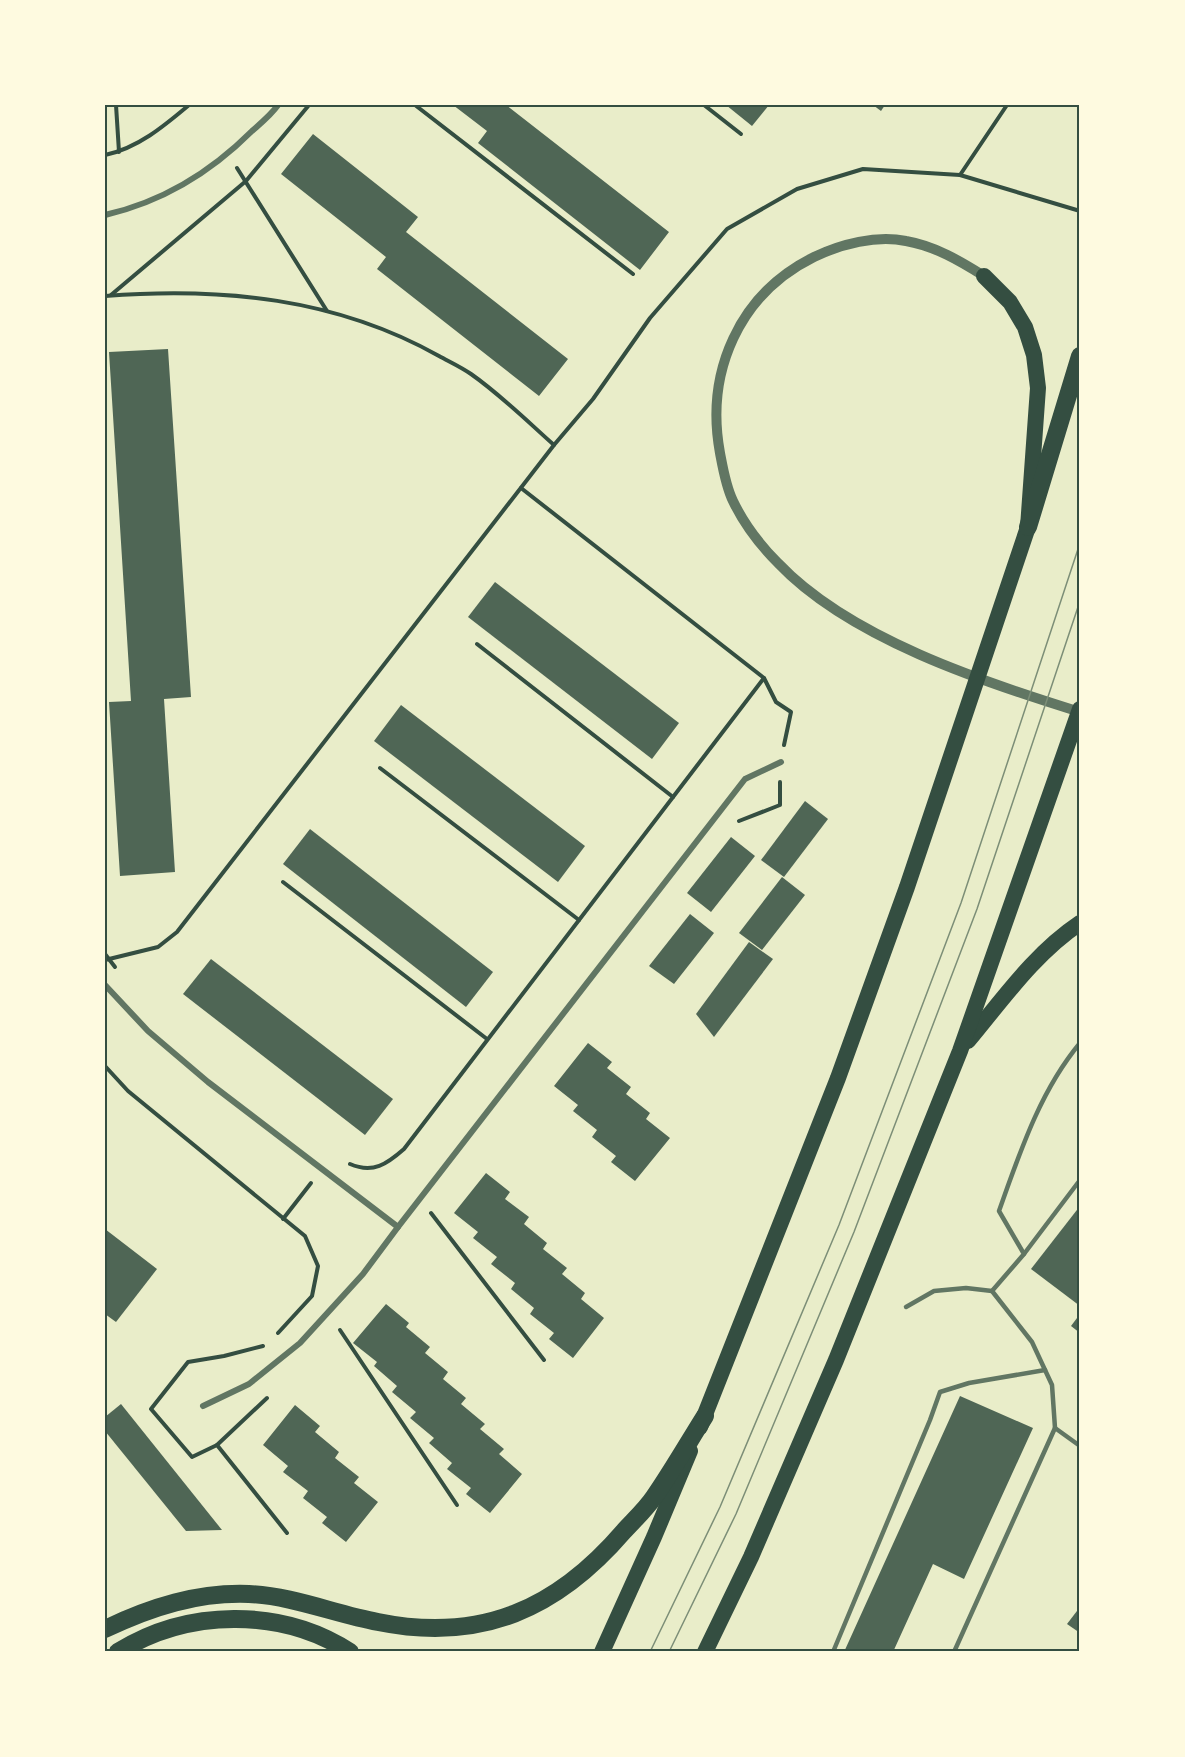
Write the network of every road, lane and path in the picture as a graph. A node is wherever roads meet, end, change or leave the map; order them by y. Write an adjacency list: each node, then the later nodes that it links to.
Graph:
1 (116, 105): 9 (path)
2 (189, 105): 9 (path)
3 (278, 105): 11 (street)
4 (309, 105): 13 (path)
5 (415, 105): 16 (path)
6 (704, 105): 8 (path)
7 (1007, 105): 12 (path)
8 (741, 134)
9 (119, 152): 10 (path)
10 (105, 155)
11 (228, 155): 13 (path); 15 (street)
12 (960, 175): 14 (path); 21 (path)
13 (246, 181): 18 (path); 19 (path)
14 (1080, 211)
15 (105, 215)
16 (633, 274)
17 (984, 276): 23 (highway); 26 (street)
18 (107, 296): 19 (path)
19 (327, 310): 21 (path)
20 (1080, 356): 23 (highway)
21 (554, 445): 22 (path)
22 (521, 488): 25 (path); 33 (path)
23 (1028, 527): 55 (highway)
24 (477, 644): 29 (path)
25 (764, 678): 27 (path); 29 (path)
26 (1080, 711): 38 (highway)
27 (781, 762): 45 (street)
28 (380, 768): 31 (path)
29 (673, 796): 31 (path)
30 (283, 882): 36 (path)
31 (579, 920): 36 (path)
32 (1080, 923): 38 (highway)
33 (106, 958): 34 (path)
34 (122, 974)
35 (105, 985): 45 (street)
36 (487, 1039): 40 (path)
37 (1080, 1043): 46 (lane)
38 (960, 1051): 64 (highway)
39 (105, 1066): 44 (path)
40 (346, 1160)
41 (314, 1180): 44 (path)
42 (1080, 1180): 46 (lane)
43 (431, 1213): 52 (path)
44 (283, 1219): 50 (path)
45 (398, 1227): 54 (street)
46 (1024, 1254): 47 (lane)
47 (993, 1291): 48 (lane); 53 (lane)
48 (906, 1307)
49 (340, 1330): 59 (path)
50 (274, 1336)
51 (267, 1345): 57 (path)
52 (544, 1360)
53 (1045, 1370): 56 (lane); 65 (lane)
54 (203, 1406)
55 (705, 1416): 60 (highway); 63 (highway)
56 (1055, 1428): 58 (lane); 66 (lane)
57 (217, 1445)
58 (1080, 1446)
59 (457, 1505)
60 (105, 1629)
61 (118, 1652): 62 (highway)
62 (350, 1652)
63 (602, 1652)
64 (705, 1652)
65 (833, 1652)
66 (954, 1652)

